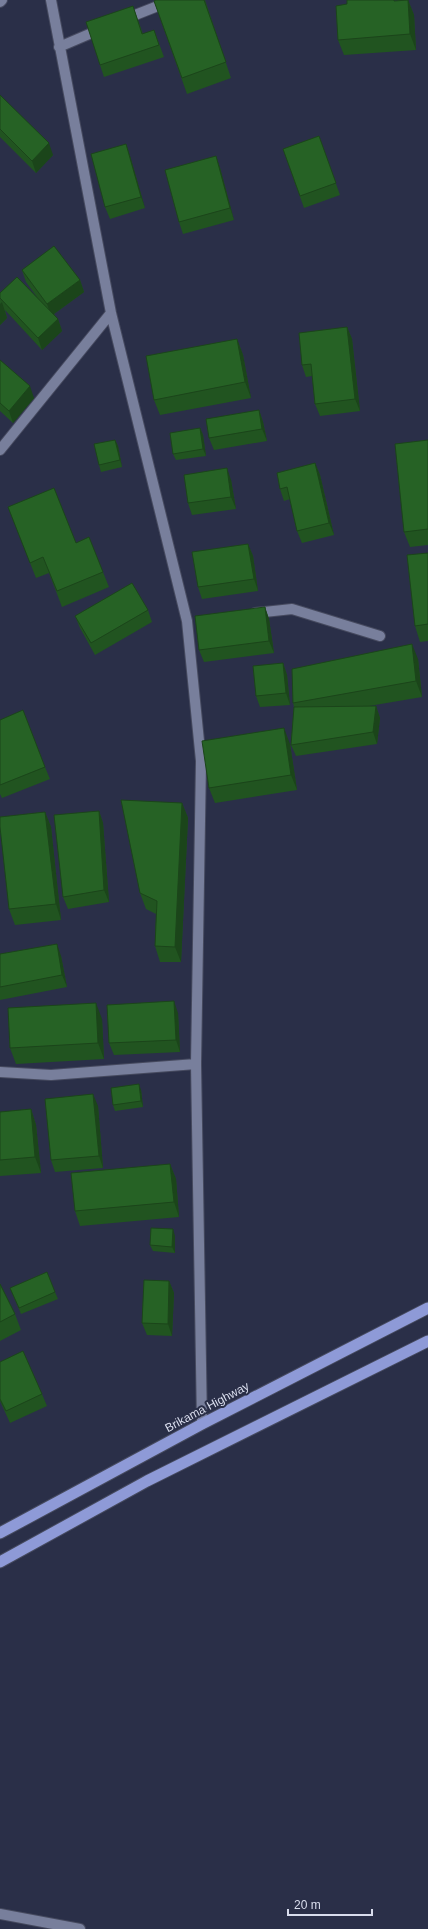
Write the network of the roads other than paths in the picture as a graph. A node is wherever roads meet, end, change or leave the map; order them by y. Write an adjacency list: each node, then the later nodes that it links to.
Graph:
1 (51, 0): 3 (street)
2 (173, 0): 3 (street)
3 (59, 47): 4 (street)
4 (111, 312): 5 (street); 8 (street)
5 (0, 450)
6 (247, 614): 7 (street)
7 (380, 636)
8 (196, 1064): 9 (street); 12 (street)
9 (0, 1072)
10 (428, 1308): 12 (highway, Brikama Highway)
11 (428, 1341): 14 (highway)
12 (202, 1424): 13 (highway, Brikama Highway)
13 (0, 1533)
14 (0, 1562)
15 (0, 1914): 16 (street)
16 (44, 1926): 17 (street)
17 (80, 1929)

